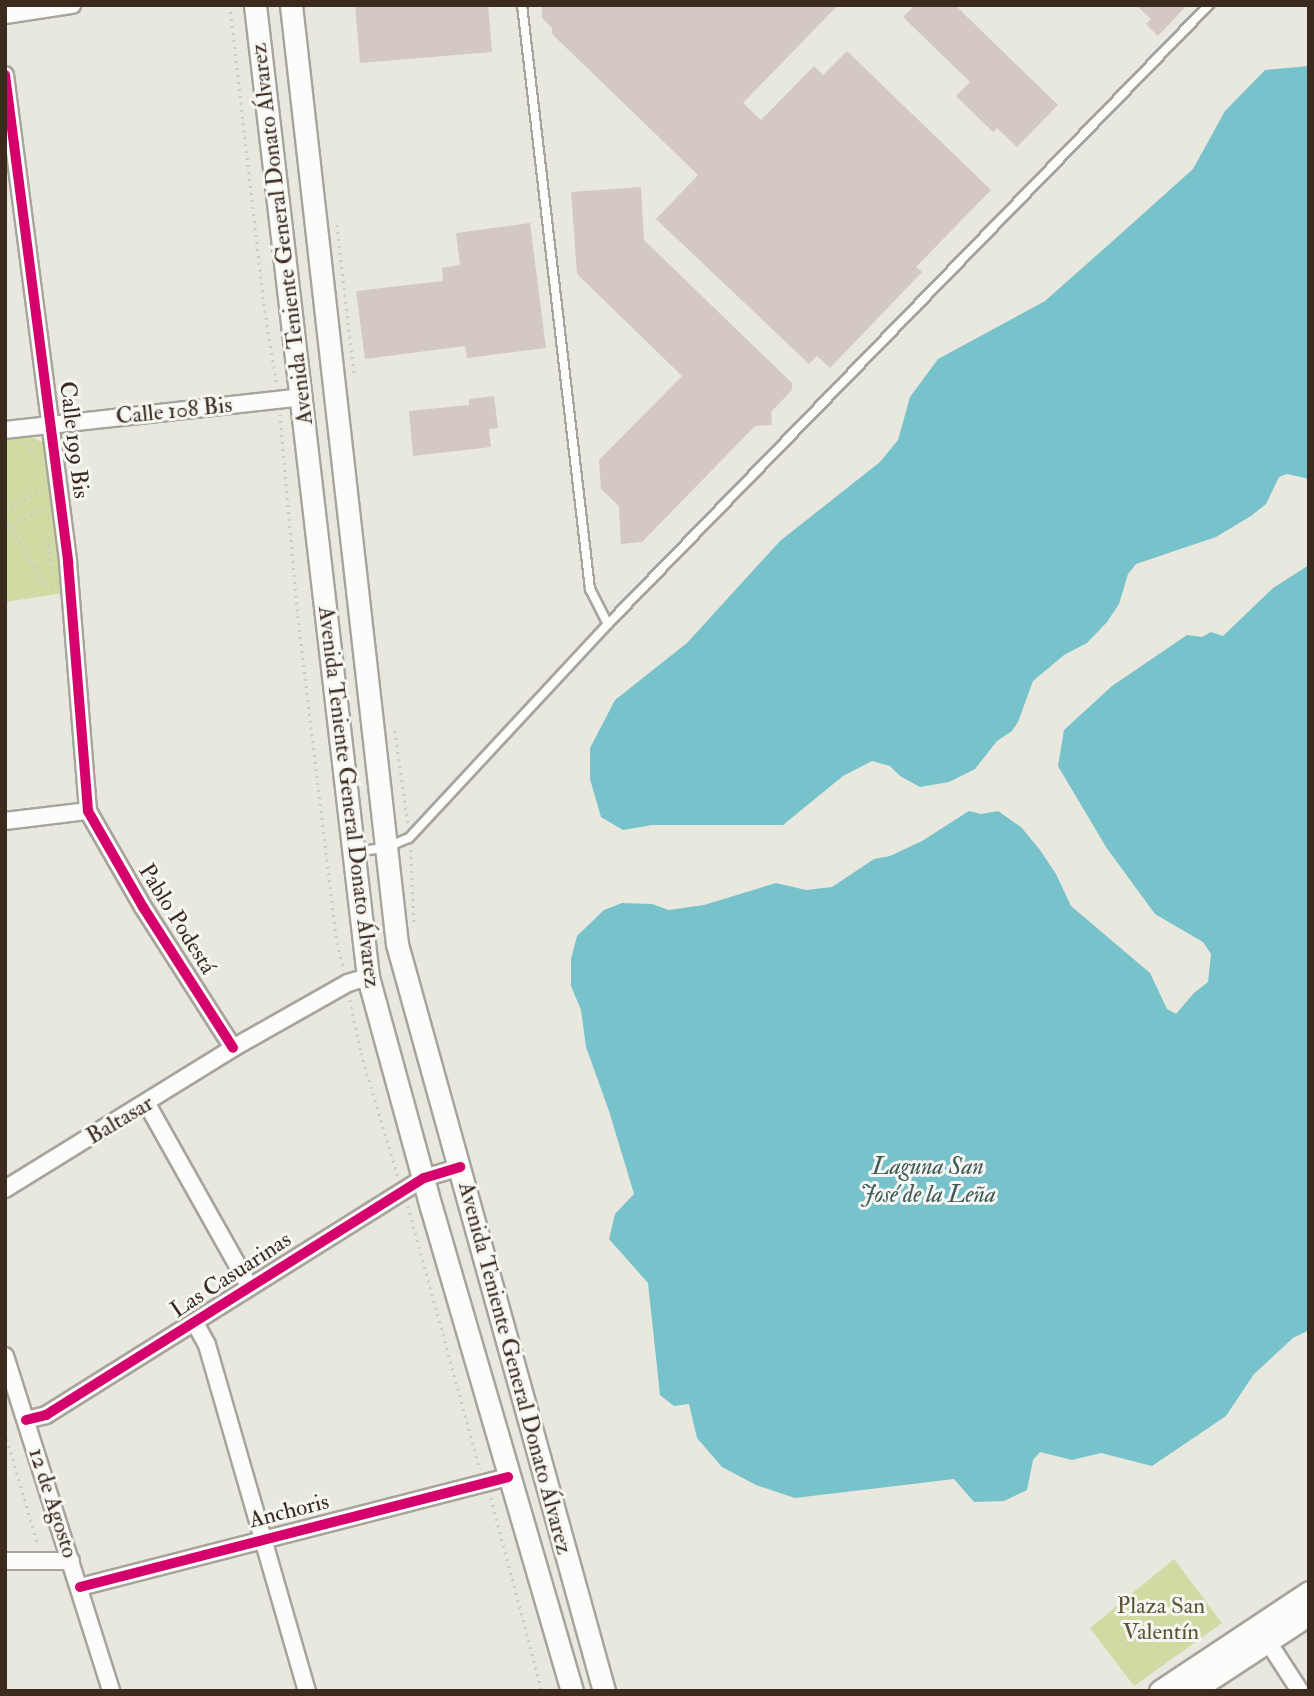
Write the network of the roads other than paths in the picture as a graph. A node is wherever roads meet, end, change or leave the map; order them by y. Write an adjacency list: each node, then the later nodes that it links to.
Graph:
1 (72, 5): 6 (street)
2 (256, 5): 8 (main road, Avenida Teniente General Donato Álvarez)
3 (291, 5): 14 (main road, Avenida Teniente General Donato Álvarez)
4 (522, 5): 11 (lane)
5 (1209, 5): 11 (lane)
6 (5, 15)
7 (5, 75): 9 (street, Calle 199 Bis)
8 (302, 397): 9 (street, Calle 108 Bis); 15 (main road, Avenida Teniente General Donato Álvarez)
9 (51, 425): 10 (street, Calle 108 Bis); 12 (street, Calle 199 Bis)
10 (5, 430)
11 (608, 624): 14 (lane)
12 (88, 811): 13 (street); 17 (street, Pablo Podestá)
13 (5, 821)
14 (385, 848): 15 (lane); 19 (main road, Avenida Teniente General Donato Álvarez)
15 (352, 852): 16 (main road, Avenida Teniente General Donato Álvarez)
16 (368, 976): 17 (street, Baltasar); 20 (main road, Avenida Teniente General Donato Álvarez)
17 (233, 1048): 18 (street, Baltasar)
18 (147, 1104): 21 (street, Baltasar); 22 (street)
19 (460, 1167): 20 (street, Las Casuarinas); 37 (main road, Avenida Teniente General Donato Álvarez)
20 (424, 1178): 22 (street, Las Casuarinas); 26 (main road, Avenida Teniente General Donato Álvarez)
21 (5, 1189)
22 (249, 1286): 23 (street, Las Casuarinas)
23 (195, 1323): 25 (street, Las Casuarinas); 27 (street)
24 (5, 1356): 25 (street, 12 de Agosto)
25 (26, 1420): 29 (street, 12 de Agosto)
26 (508, 1477): 27 (street, Anchoris); 36 (main road, Avenida Teniente General Donato Álvarez)
27 (264, 1539): 30 (street, Anchoris); 35 (street)
28 (5, 1561): 29 (street)
29 (71, 1561): 30 (street, 12 de Agosto)
30 (80, 1587): 34 (street, 12 de Agosto)
31 (1309, 1592): 33 (main road)
32 (1309, 1614): 33 (main road)
33 (1262, 1634): 38 (main road); 39 (main road); 40 (street)
34 (111, 1691)
35 (307, 1691)
36 (572, 1691)
37 (604, 1691)
38 (1160, 1691)
39 (1192, 1691)
40 (1300, 1691)

